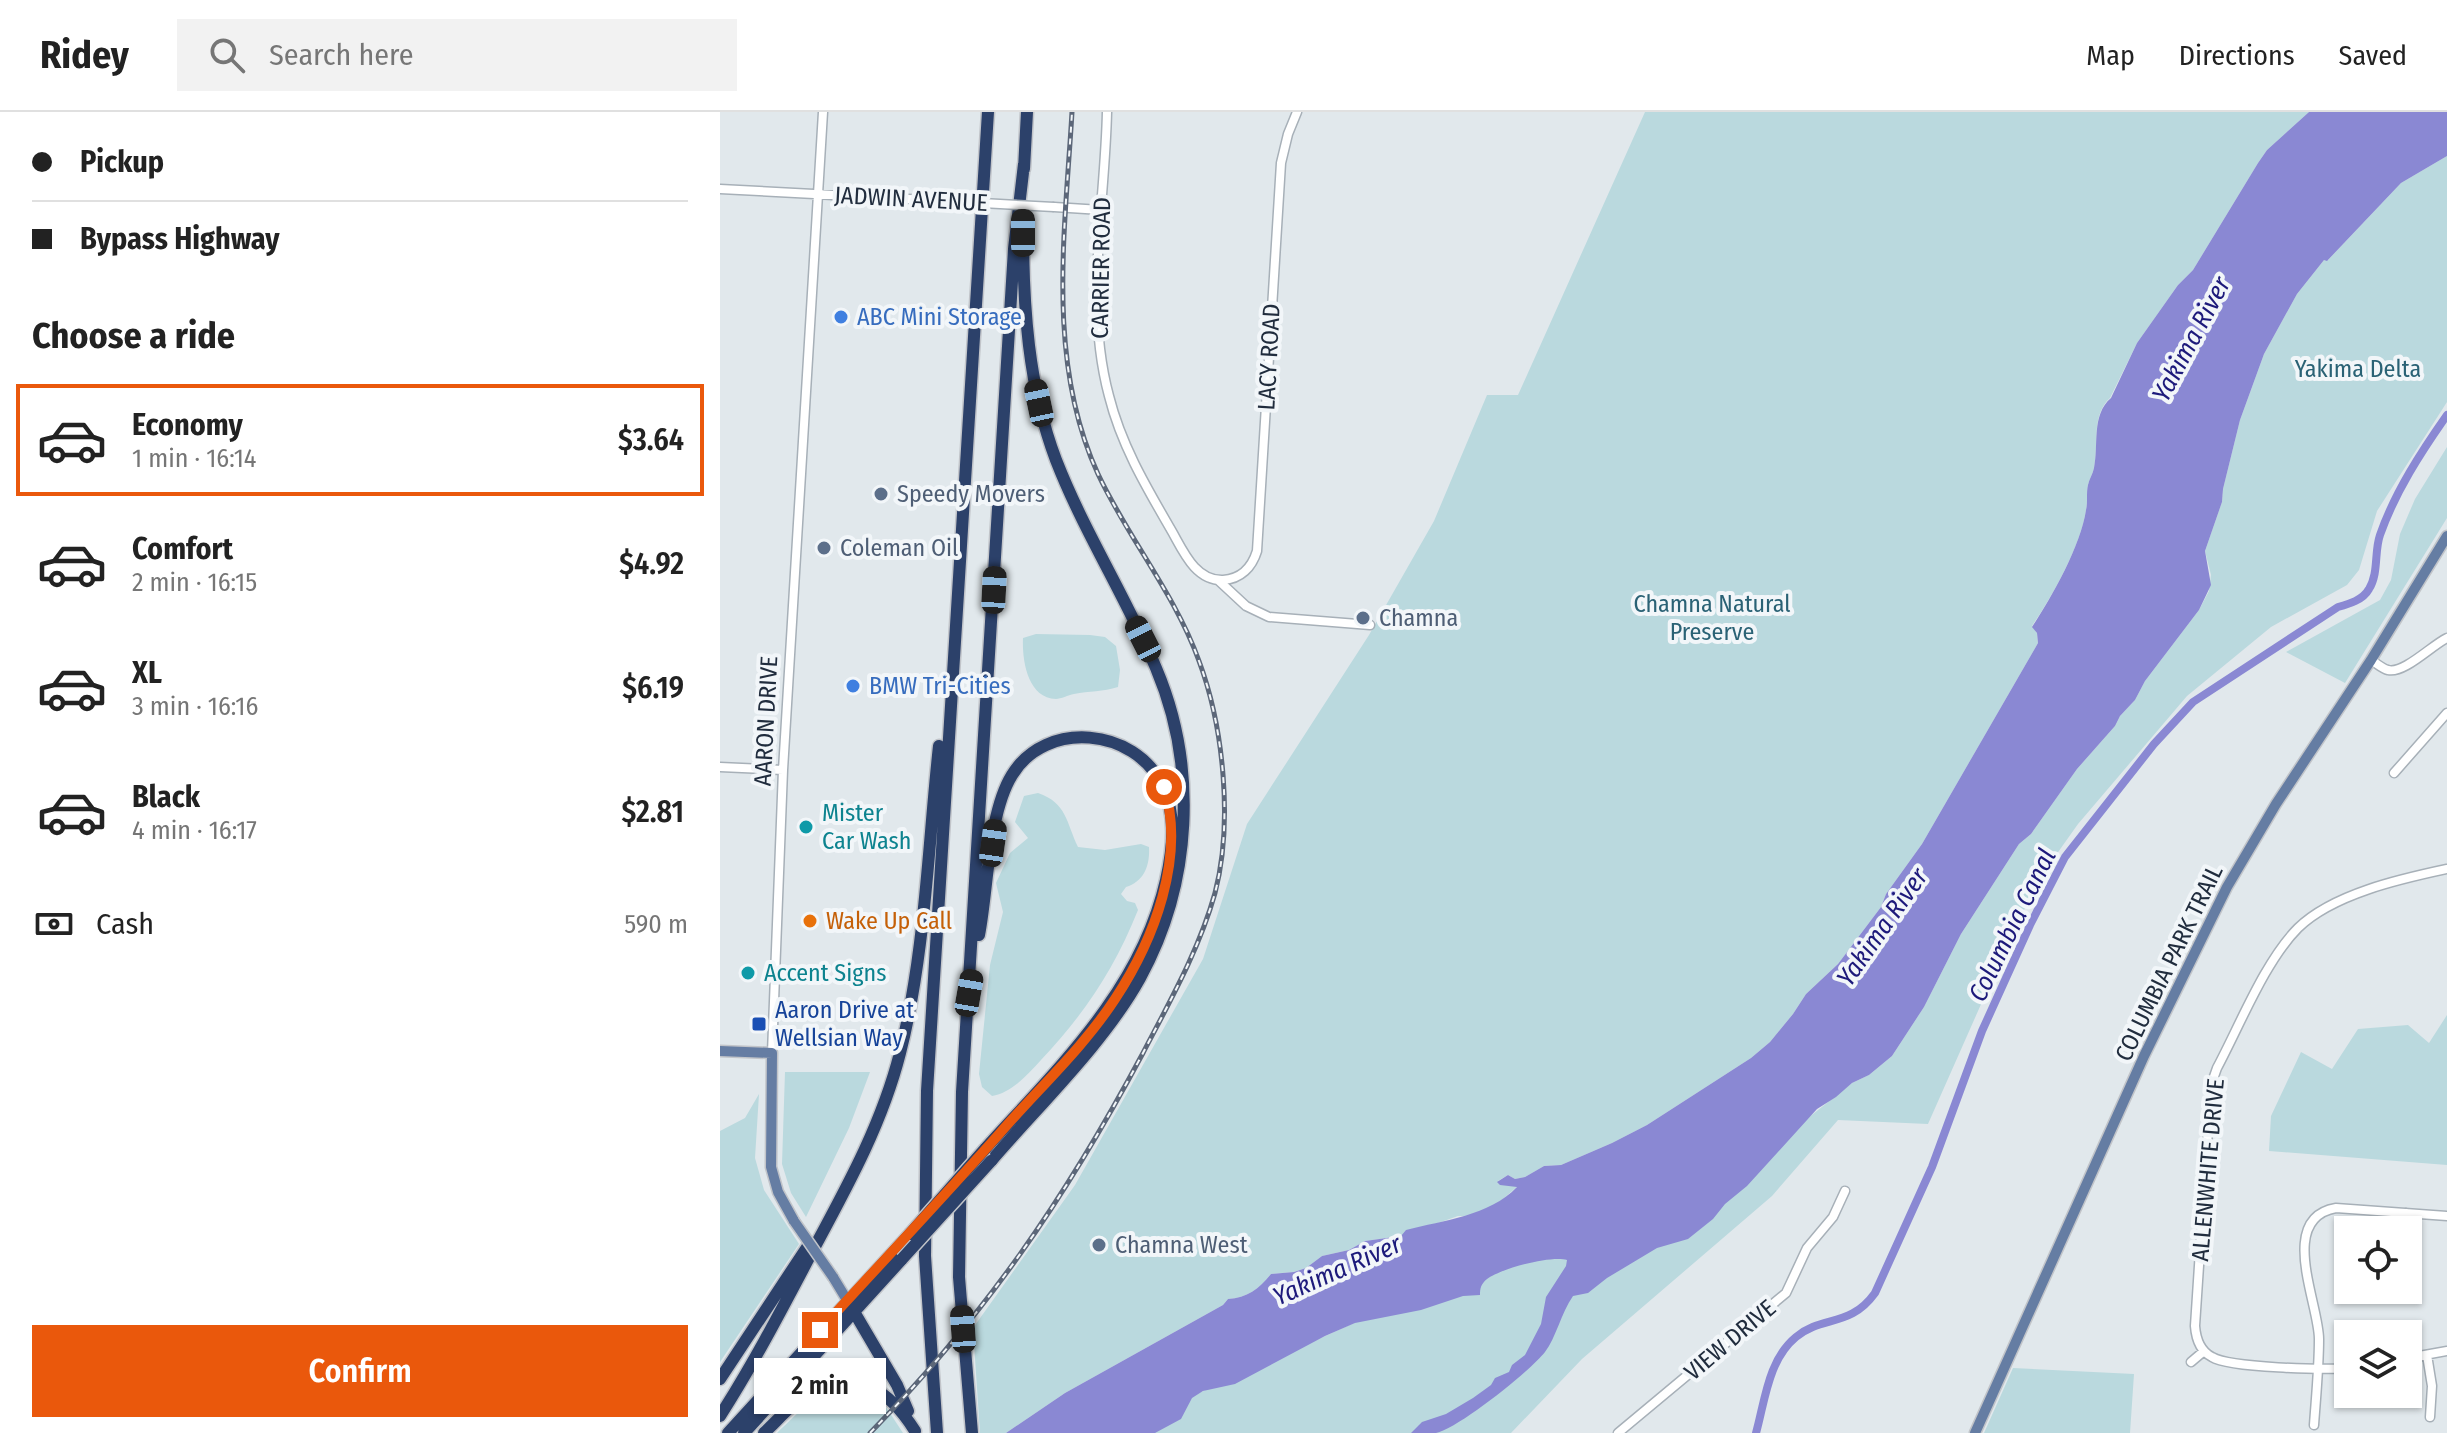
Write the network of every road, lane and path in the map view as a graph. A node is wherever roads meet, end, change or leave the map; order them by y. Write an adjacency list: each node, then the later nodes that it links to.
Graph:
1 (823, 112): 8 (street, AARON DRIVE)
2 (985, 112): 12 (highway)
3 (1027, 112): 6 (highway)
4 (1107, 112): 9 (street, CARRIER ROAD)
5 (1297, 112): 11 (street, LACY ROAD)
6 (1024, 164): 21 (highway); 24 (highway)
7 (720, 189): 8 (street, JADWIN AVENUE)
8 (818, 195): 9 (street, JADWIN AVENUE, bridge); 18 (street, AARON DRIVE)
9 (1101, 210): 11 (street, CARRIER ROAD)
10 (2447, 536): 15 (main road, COLUMBIA PARK TRAIL)
11 (1218, 580): 13 (street, CARRIER ROAD)
12 (954, 620): 26 (highway); 42 (highway)
13 (1370, 625)
14 (2447, 638): 15 (street)
15 (2371, 660): 49 (main road, COLUMBIA PARK TRAIL)
16 (2447, 713): 19 (street)
17 (720, 767): 18 (street)
18 (783, 770): 23 (street, AARON DRIVE)
19 (2394, 773)
20 (2447, 869): 31 (street, ALLENWHITE DRIVE)
21 (969, 993): 24 (highway); 47 (highway)
22 (720, 1051): 23 (main road)
23 (772, 1053): 30 (main road, AARON DRIVE, bridge)
24 (988, 1155): 30 (highway, bridge)
25 (1845, 1191): 48 (street, VIEW DRIVE)
26 (841, 1198): 38 (highway); 39 (highway)
27 (2406, 1213): 28 (street); 29 (street); 36 (street)
28 (2406, 1216)
29 (2447, 1216)
30 (850, 1305): 43 (highway); 44 (highway); 45 (highway)
31 (2204, 1351): 35 (street); 36 (street)
32 (2447, 1351): 33 (street)
33 (2427, 1355): 34 (street); 40 (street)
34 (2422, 1356)
35 (2191, 1362)
36 (2317, 1368): 37 (street); 41 (street)
37 (2334, 1368)
38 (720, 1379)
39 (720, 1416)
40 (2430, 1417)
41 (2314, 1425)
42 (936, 1431)
43 (915, 1432): 46 (highway)
44 (728, 1433)
45 (744, 1433)
46 (764, 1433)
47 (972, 1433)
48 (1618, 1433)
49 (1975, 1433)

